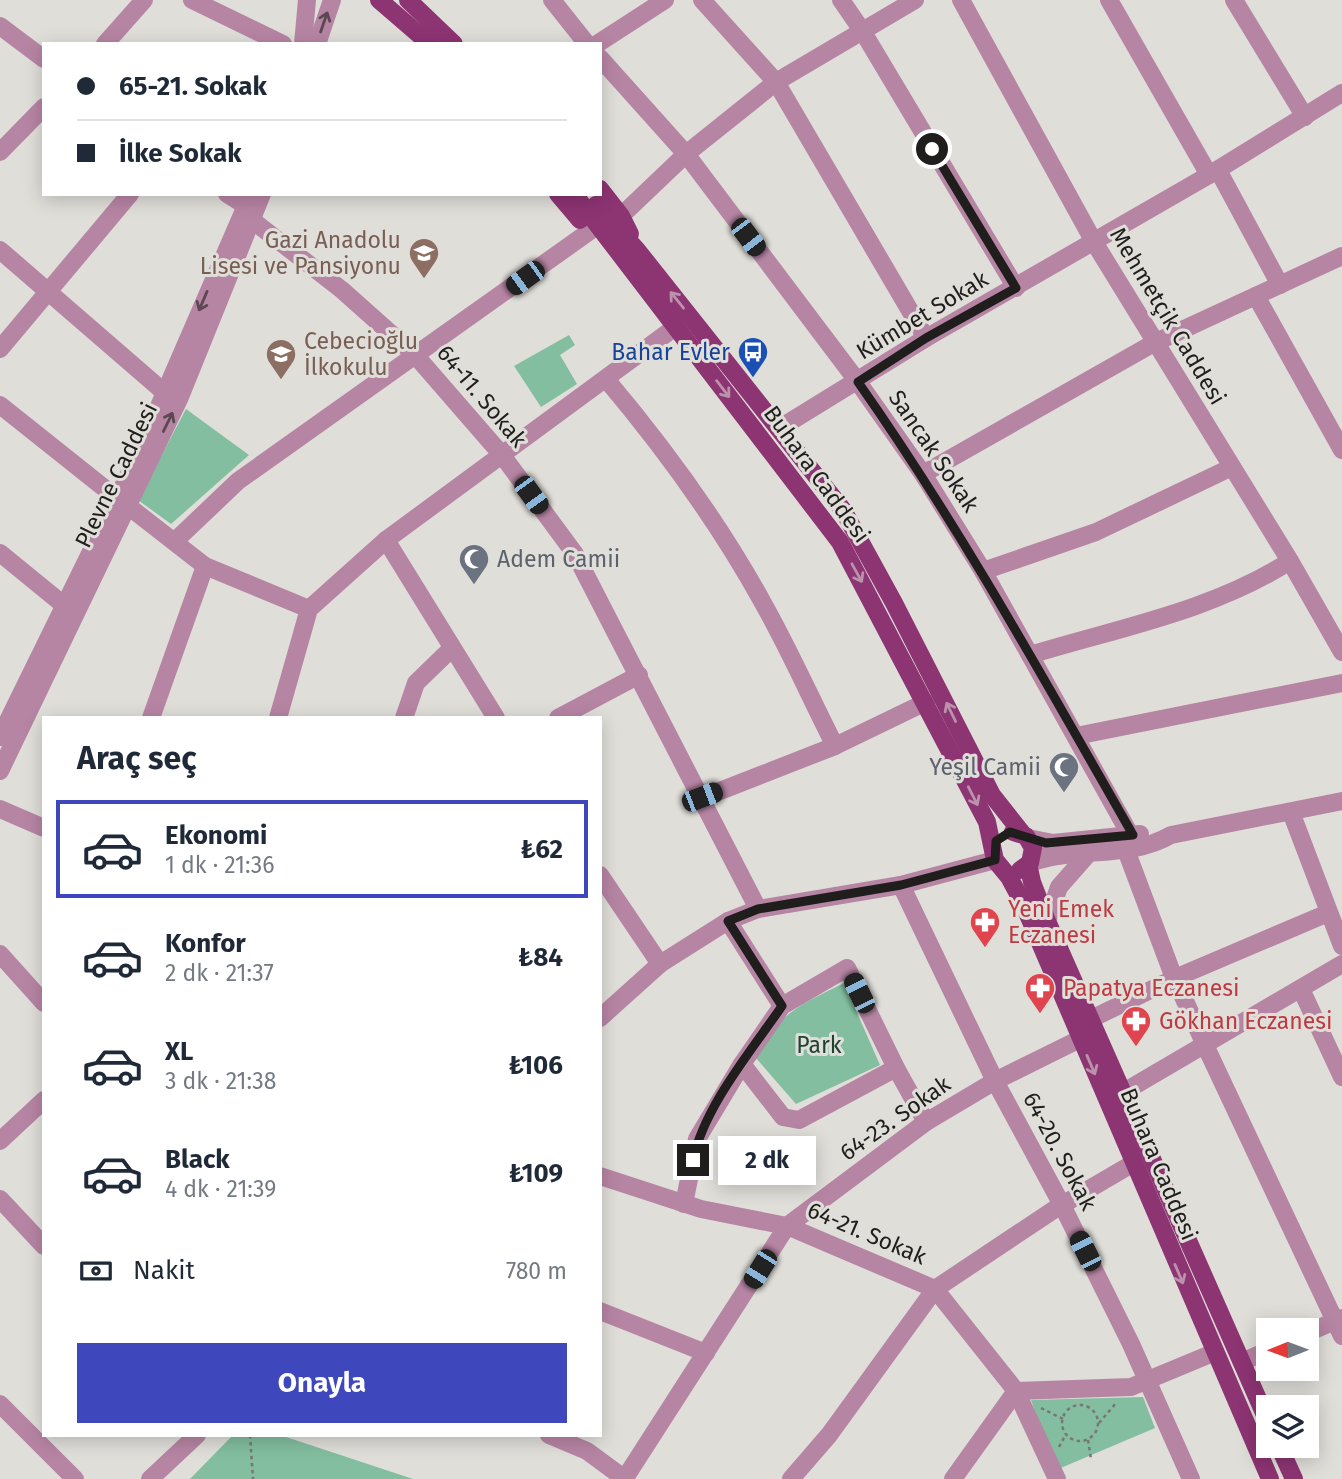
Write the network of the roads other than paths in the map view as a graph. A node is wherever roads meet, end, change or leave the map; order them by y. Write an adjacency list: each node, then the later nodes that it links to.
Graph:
1 (144, 0): 19 (street)
2 (192, 0): 20 (street)
3 (307, 0): 21 (street)
4 (332, 0): 22 (street, one-way to 4)
5 (366, 0): 23 (main road)
6 (379, 0): 24 (main road)
7 (391, 0): 25 (main road)
8 (408, 0): 26 (main road)
9 (551, 0): 27 (street)
10 (665, 0): 28 (street)
11 (702, 0): 31 (street)
12 (841, 0): 18 (street)
13 (915, 0): 18 (street)
14 (961, 0): 47 (street, Mehmetçik Caddesi)
15 (1109, 0): 37 (street)
16 (1234, 0): 34 (street)
17 (0, 26): 29 (street)
18 (863, 32): 31 (street); 52 (street)
19 (107, 42)
20 (279, 42)
21 (303, 42)
22 (318, 42)
23 (414, 42)
24 (428, 42)
25 (437, 42)
26 (452, 42)
27 (585, 42)
28 (600, 42)
29 (42, 58)
30 (602, 60): 36 (street, Sancak Sokak)
31 (776, 82): 36 (street); 56 (street)
32 (1342, 93): 34 (street, Kümbet Sokak)
33 (42, 109): 35 (street)
34 (1305, 117): 37 (street, Kümbet Sokak)
35 (0, 152)
36 (686, 154): 45 (street); 61 (street, Sancak Sokak)
37 (1213, 173): 47 (street, Kümbet Sokak); 51 (street)
38 (602, 192): 45 (main road)
39 (128, 196): 53 (street)
40 (230, 196): 44 (street, 64-11. Sokak)
41 (560, 196): 46 (main road)
42 (576, 196): 49 (main road, Buhara Caddesi)
43 (587, 196): 49 (main road, Buhara Caddesi)
44 (251, 208): 59 (street, 64-11. Sokak); 62 (street, Plevne Caddesi, one-way to 62); 69 (street, Plevne Caddesi, one-way to 44)
45 (621, 216): 49 (main road)
46 (590, 231): 49 (main road); 59 (street)
47 (1094, 242): 52 (street, Kümbet Sokak); 57 (street, Mehmetçik Caddesi)
48 (0, 250): 53 (street)
49 (629, 254): 55 (main road, Buhara Caddesi); 64 (main road, Buhara Caddesi, one-way to 49)
50 (1342, 257): 51 (street)
51 (1280, 285): 54 (street)
52 (1016, 288): 56 (street, Kümbet Sokak)
53 (48, 293): 58 (street); 62 (street)
54 (1256, 296): 57 (street); 65 (street)
55 (674, 328): 60 (street); 83 (main road, Buhara Caddesi, one-way to 83)
56 (926, 338): 61 (street, Kümbet Sokak)
57 (1154, 343): 67 (street, Mehmetçik Caddesi); 68 (street)
58 (0, 349)
59 (416, 356): 66 (street, 64-11. Sokak); 71 (street)
60 (606, 379): 66 (street); 91 (street)
61 (858, 382): 64 (street, Kümbet Sokak); 68 (street, Sancak Sokak)
62 (164, 392): 69 (street, Plevne Caddesi)
63 (0, 405): 69 (street)
64 (780, 428): 98 (main road, Buhara Caddesi, one-way to 64)
65 (1342, 450)
66 (502, 455): 70 (street); 81 (street, 64-11. Sokak)
67 (1232, 467): 73 (street, Mehmetçik Caddesi); 75 (street)
68 (922, 474): 75 (street, Sancak Sokak)
69 (123, 503): 71 (street); 76 (street, Plevne Caddesi); 92 (street, Plevne Caddesi)
70 (386, 540): 77 (street); 78 (street)
71 (175, 541): 74 (street)
72 (0, 553): 76 (street)
73 (1290, 561): 79 (street, Mehmetçik Caddesi); 80 (street)
74 (205, 566): 77 (street); 84 (street)
75 (983, 571): 80 (street, Sancak Sokak)
76 (65, 606): 90 (street, Plevne Caddesi)
77 (309, 609): 85 (street)
78 (451, 649): 86 (street); 87 (street)
79 (1342, 652)
80 (1030, 655): 89 (street, Sancak Sokak)
81 (639, 675): 88 (street); 93 (street, 64-11. Sokak)
82 (1342, 683): 89 (street)
83 (926, 702): 91 (street); 101 (main road, Buhara Caddesi, one-way to 101)
84 (152, 716)
85 (279, 716)
86 (405, 716)
87 (495, 716)
88 (562, 716)
89 (1076, 736): 99 (street, Sancak Sokak)
90 (0, 737)
91 (835, 746): 93 (street)
92 (0, 771)
93 (702, 797): 105 (street, 64-11. Sokak)
94 (1342, 801): 96 (street)
95 (0, 809): 97 (street)
96 (1291, 812): 99 (street); 106 (street)
97 (42, 827)
98 (1025, 836): 99 (street); 101 (main road); 102 (main road)
99 (1132, 844): 100 (street); 113 (street, Sancak Sokak)
100 (1087, 854): 102 (street); 108 (street)
101 (997, 859): 102 (main road); 104 (street); 119 (main road, Buhara Caddesi)
102 (1029, 864): 108 (main road, Buhara Caddesi)
103 (602, 878): 111 (street)
104 (901, 885): 105 (street); 124 (street, 64-20. Sokak)
105 (758, 909): 107 (street)
106 (1328, 913): 109 (street); 113 (street)
107 (728, 921): 111 (street); 116 (street)
108 (1047, 921): 118 (main road, Buhara Caddesi)
109 (1342, 946)
110 (0, 954): 115 (street)
111 (660, 964): 117 (street)
112 (1342, 964): 114 (street)
113 (1175, 978): 118 (street); 120 (street, Sancak Sokak)
114 (1301, 989): 120 (street); 123 (street)
115 (42, 1001)
116 (782, 1006): 121 (street); 122 (street)
117 (602, 1016)
118 (1091, 1019): 125 (main road, Buhara Caddesi)
119 (1080, 1039): 124 (street, 64-23. Sokak); 129 (main road, Buhara Caddesi, one-way to 129)
120 (1205, 1045): 125 (street); 138 (street, Sancak Sokak)
121 (742, 1064): 122 (street); 132 (street)
122 (896, 1068): 127 (street)
123 (1342, 1077)
124 (995, 1081): 127 (street, 64-23. Sokak); 133 (street, 64-20. Sokak)
125 (1122, 1093): 143 (main road, Buhara Caddesi)
126 (42, 1103): 128 (street)
127 (926, 1122): 134 (street, 64-23. Sokak)
128 (0, 1141)
129 (1132, 1164): 133 (street); 141 (main road, Buhara Caddesi, one-way to 141)
130 (602, 1177): 132 (street, 64-21. Sokak)
131 (0, 1199): 135 (street)
132 (684, 1204): 134 (street, 64-21. Sokak)
133 (1062, 1205): 136 (street); 144 (street, 64-20. Sokak)
134 (787, 1226): 136 (street, 64-21. Sokak); 140 (street, 64-23. Sokak)
135 (42, 1245)
136 (935, 1289): 145 (street, 64-21. Sokak); 154 (street)
137 (602, 1312): 140 (street)
138 (1340, 1325): 139 (street)
139 (1320, 1330)
140 (706, 1353): 153 (street, 64-23. Sokak)
141 (1213, 1353): 144 (street); 158 (main road, Buhara Caddesi)
142 (1256, 1356): 143 (street)
143 (1242, 1362): 146 (main road, Buhara Caddesi)
144 (1149, 1381): 145 (street); 157 (street, 64-20. Sokak)
145 (1016, 1391): 155 (street); 156 (street, 64-21. Sokak)
146 (1257, 1395)
147 (0, 1404): 151 (street)
148 (195, 1437): 152 (street)
149 (554, 1437): 153 (street)
150 (1284, 1458): 159 (main road)
151 (75, 1479)
152 (150, 1479)
153 (625, 1479)
154 (791, 1479)
155 (953, 1479)
156 (1057, 1479)
157 (1191, 1479)
158 (1270, 1479)
159 (1294, 1479)

